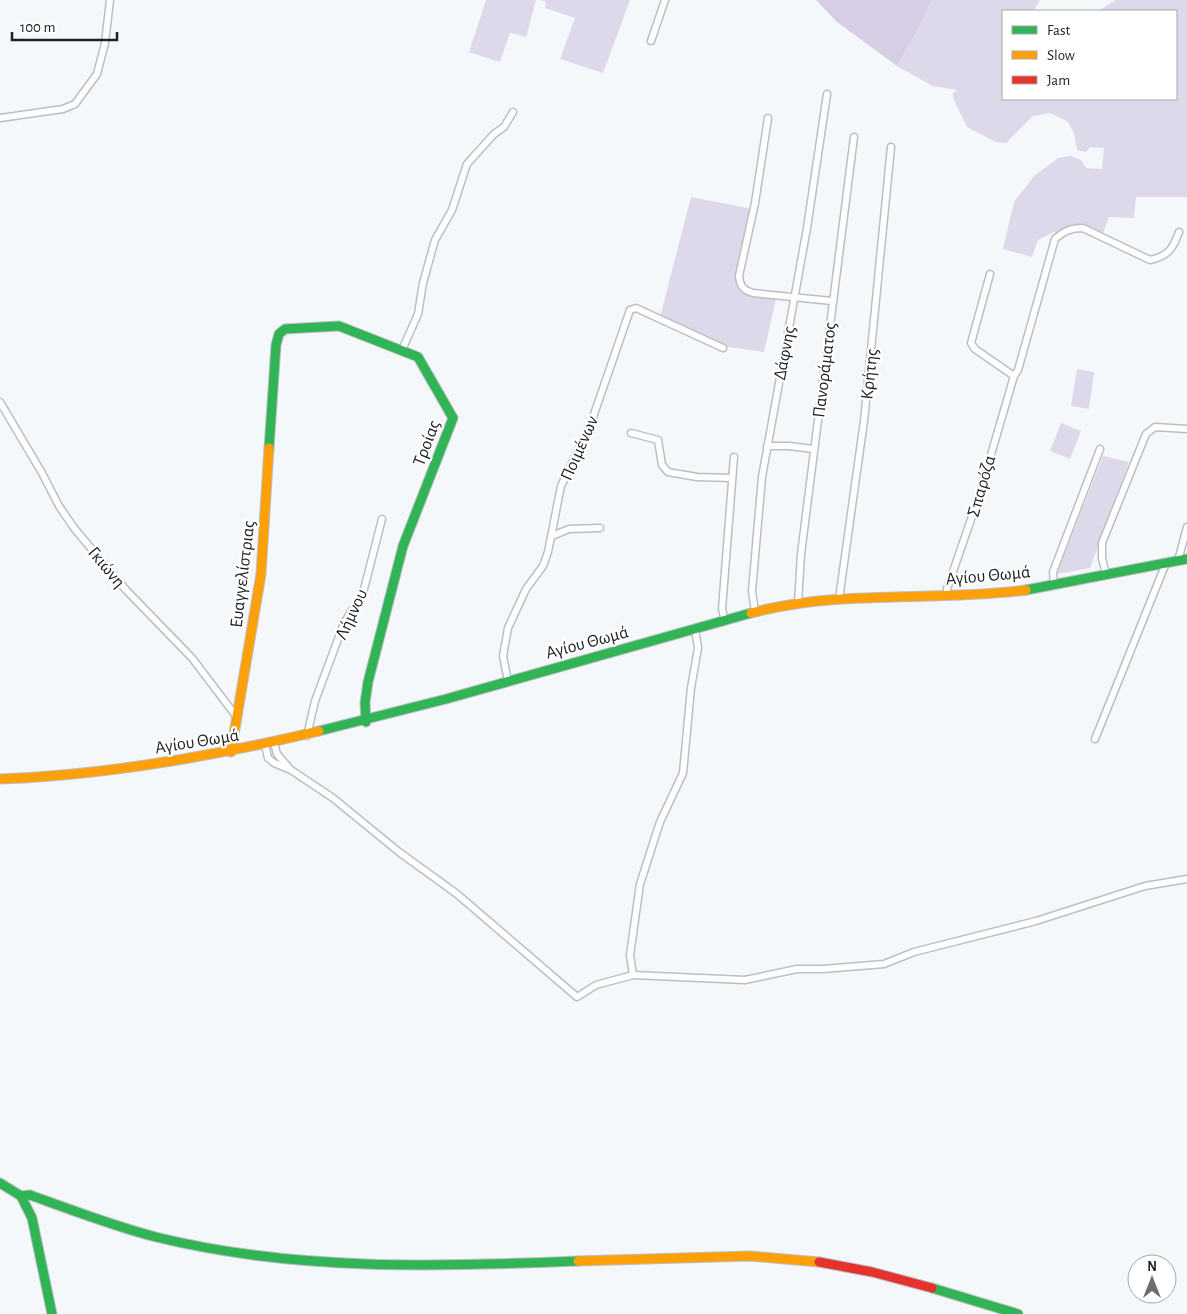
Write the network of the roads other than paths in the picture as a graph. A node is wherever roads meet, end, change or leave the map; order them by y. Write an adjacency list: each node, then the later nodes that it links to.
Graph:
1 (110, 0): 6 (street)
2 (665, 0): 3 (street)
3 (651, 41)
4 (827, 94): 12 (street, Δάφνης)
5 (513, 112): 15 (street)
6 (0, 118)
7 (768, 118): 12 (street)
8 (854, 137): 13 (street, Πανοράματος)
9 (891, 147): 35 (street, Κρήτης)
10 (1179, 232): 16 (street, Σπαρόζα)
11 (990, 274): 16 (street)
12 (795, 297): 13 (street); 21 (street, Δάφνης)
13 (832, 301): 22 (street, Πανοράματος)
14 (723, 348): 29 (street, Ποιμένων)
15 (402, 350): 17 (street, Τροίας); 42 (street, Τροίας)
16 (1014, 376): 34 (street, Σπαρόζα)
17 (272, 398): 41 (street, Ευαγγελίστριας)
18 (0, 402): 41 (street, Γκιώνη)
19 (1187, 429): 32 (street)
20 (631, 433): 25 (street)
21 (767, 446): 22 (street); 37 (street, Δάφνης)
22 (813, 449): 36 (street, Πανοράματος)
23 (1100, 449): 33 (street)
24 (734, 457): 25 (street)
25 (732, 478): 38 (street)
26 (382, 519): 43 (street, Λήμνου)
27 (1187, 527): 30 (street)
28 (600, 528): 29 (street)
29 (552, 536): 40 (street, Ποιμένων)
30 (1183, 560): 31 (street, Αγίου Θωμά)
31 (1166, 564): 32 (street, Αγίου Θωμά); 44 (street)
32 (1106, 574): 33 (street, Αγίου Θωμά)
33 (1054, 585): 34 (street, Αγίου Θωμά)
34 (947, 596): 35 (street, Αγίου Θωμά)
35 (839, 600): 36 (street, Αγίου Θωμά)
36 (798, 603): 37 (street, Αγίου Θωμά)
37 (755, 612): 38 (street, Αγίου Θωμά)
38 (725, 621): 39 (street, Αγίου Θωμά)
39 (695, 629): 40 (street, Αγίου Θωμά); 49 (street)
40 (508, 681): 42 (street, Αγίου Θωμά)
41 (236, 716): 46 (street, Ευαγγελίστριας)
42 (366, 722): 43 (street, Αγίου Θωμά)
43 (307, 736): 45 (street, Αγίου Θωμά)
44 (1095, 739)
45 (269, 744): 46 (street, Αγίου Θωμά); 49 (street)
46 (231, 752): 47 (street, Αγίου Θωμά)
47 (0, 779)
48 (1187, 880): 49 (street)
49 (633, 975)
50 (0, 1183): 51 (street)
51 (21, 1196): 52 (street); 53 (street)
52 (52, 1314)
53 (1018, 1314)

